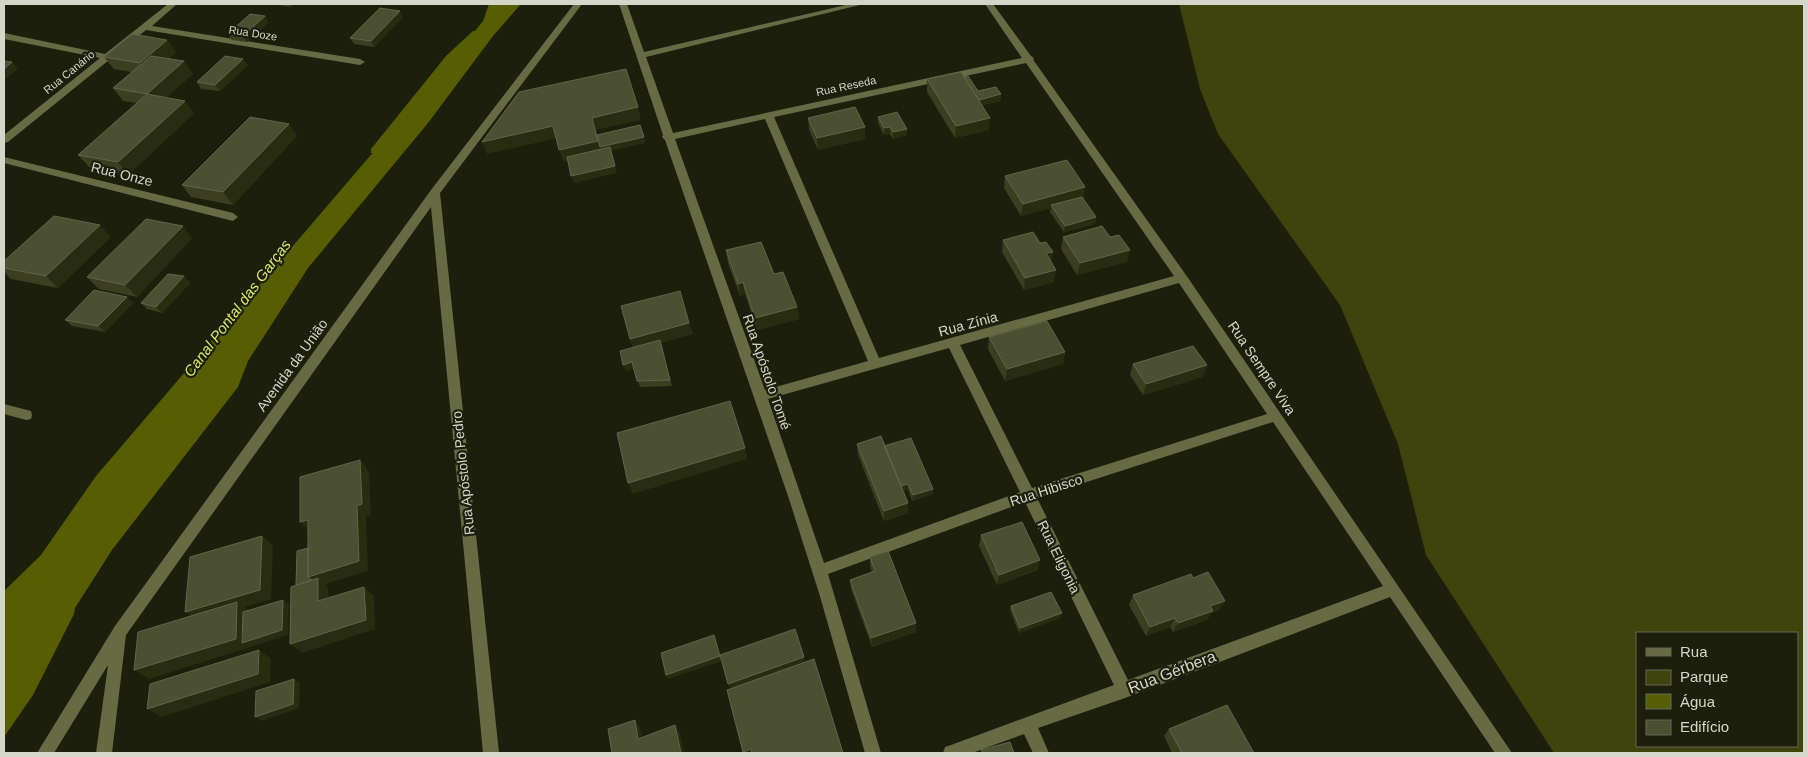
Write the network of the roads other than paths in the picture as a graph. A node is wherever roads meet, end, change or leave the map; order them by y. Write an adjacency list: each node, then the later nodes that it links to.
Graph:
1 (173, 4): 6 (street, Rua Canário)
2 (578, 4): 16 (street, Avenida da União)
3 (623, 4): 8 (street, Rua Apóstolo Tomé)
4 (860, 4): 8 (street)
5 (989, 4): 10 (street, Rua Sempre Viva)
6 (144, 27): 9 (street, Rua Canário); 11 (street, Rua Doze)
7 (4, 36): 9 (street)
8 (640, 56): 13 (street, Rua Apóstolo Tomé)
9 (107, 57): 14 (street, Rua Canário)
10 (1030, 60): 12 (street, Rua Reseda); 18 (street, Rua Sempre Viva)
11 (360, 62)
12 (768, 115): 13 (street, Rua Reseda); 20 (street)
13 (668, 137): 21 (street, Rua Apóstolo Tomé)
14 (4, 140)
15 (4, 160): 17 (street, Rua Onze)
16 (435, 193): 28 (street, Avenida da União); 33 (street, Rua Apóstolo Pedro)
17 (233, 217)
18 (1182, 278): 19 (street, Rua Zínia); 24 (street, Rua Sempre Viva)
19 (953, 344): 20 (street, Rua Zínia); 25 (street, Rua Eligonia)
20 (875, 363): 21 (street, Rua Zínia)
21 (761, 396): 26 (street, Rua Apóstolo Tomé)
22 (4, 410): 23 (street)
23 (26, 415)
24 (1276, 416): 25 (street, Rua Hibisco); 27 (street, Rua Sempre Viva)
25 (1028, 495): 26 (street, Rua Hibisco); 29 (street, Rua Eligonia)
26 (819, 571): 34 (street, Rua Apóstolo Tomé)
27 (1393, 589): 29 (street, Rua Gérbera); 37 (street, Rua Sempre Viva)
28 (120, 631): 31 (street, Avenida da União); 32 (street)
29 (1125, 690): 30 (street, Rua Gérbera)
30 (1029, 726): 35 (street, Rua Gérbera); 36 (street)
31 (45, 753)
32 (104, 753)
33 (491, 753)
34 (873, 753)
35 (951, 753)
36 (1040, 753)
37 (1504, 753)

